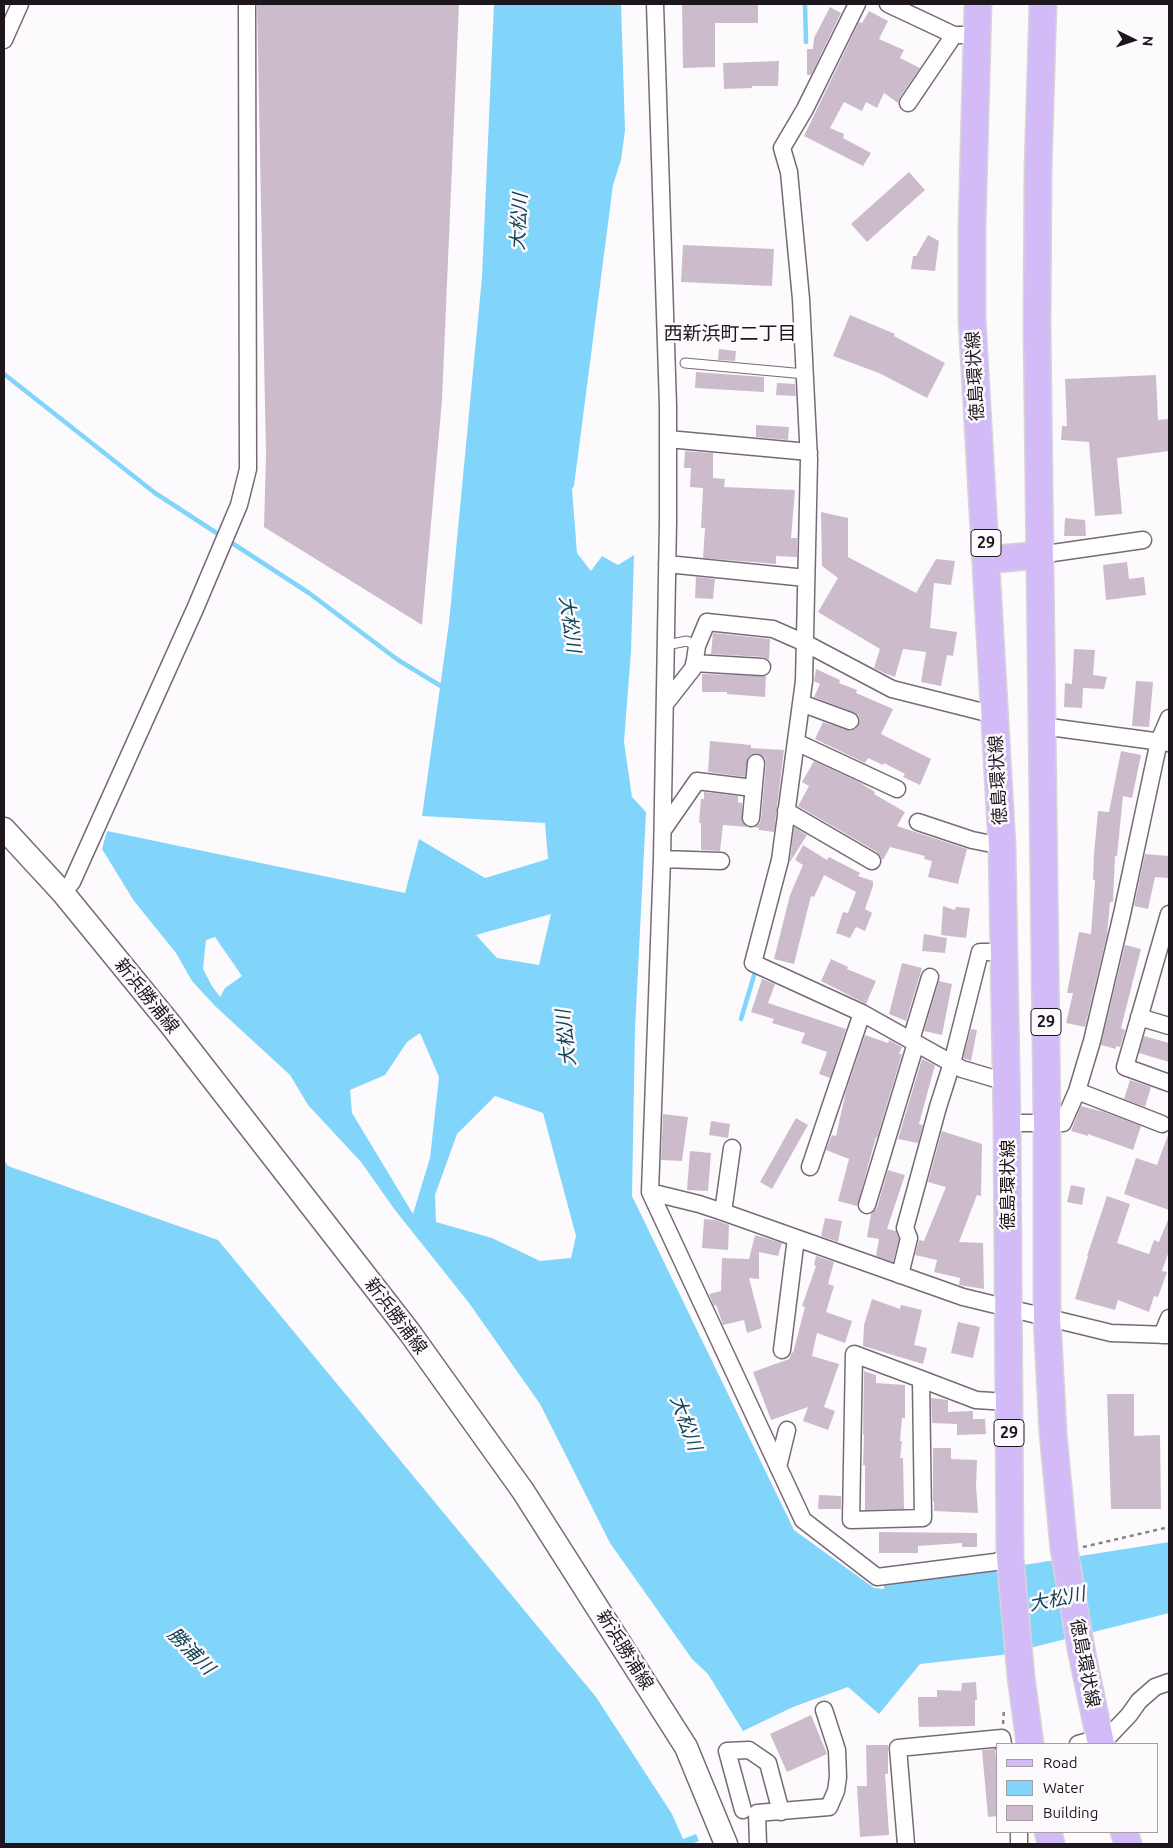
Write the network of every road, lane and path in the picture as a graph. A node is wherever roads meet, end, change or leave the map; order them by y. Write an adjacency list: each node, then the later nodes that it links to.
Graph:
1 (20, 4): 9 (street)
2 (247, 4): 45 (street)
3 (655, 4): 13 (street)
4 (857, 4): 12 (street)
5 (888, 4): 8 (street)
6 (978, 4): 8 (main road, 徳島環状線 / 29)
7 (1043, 4): 16 (main road, 徳島環状線 / 29)
8 (965, 35): 10 (street); 17 (main road, 徳島環状線 / 29)
9 (4, 40)
10 (908, 103)
11 (685, 363): 12 (lane)
12 (805, 374): 14 (street)
13 (668, 439): 14 (street); 18 (street)
14 (809, 452): 19 (street)
15 (1143, 540): 16 (street)
16 (1039, 555): 17 (main road); 30 (main road, 徳島環状線 / 29)
17 (987, 560): 27 (main road, 徳島環状線 / 29)
18 (667, 564): 19 (street); 21 (street)
19 (806, 578): 20 (street)
20 (804, 643): 22 (street); 25 (street); 27 (street)
21 (666, 645): 22 (lane); 26 (street)
22 (697, 646): 23 (street)
23 (694, 663): 24 (street); 26 (street)
24 (762, 667)
25 (801, 703): 29 (street); 31 (street)
26 (665, 704): 40 (street)
27 (995, 715): 41 (main road, 徳島環状線 / 29)
28 (1169, 718): 32 (street)
29 (850, 721)
30 (1042, 726): 32 (street); 59 (main road, 徳島環状線 / 29)
31 (796, 742): 35 (street); 36 (street)
32 (1164, 742): 57 (street)
33 (756, 763): 34 (street)
34 (753, 788): 37 (street); 40 (street)
35 (897, 789)
36 (786, 811): 44 (street); 50 (street)
37 (751, 818)
38 (918, 822): 41 (street)
39 (4, 829): 45 (main road, 新浜勝浦線)
40 (663, 830): 42 (street)
41 (1002, 846): 48 (main road, 徳島環状線 / 29)
42 (662, 859): 43 (street); 63 (street)
43 (721, 861)
44 (872, 861)
45 (63, 893): 87 (main road, 新浜勝浦線)
46 (1169, 914): 47 (street)
47 (1167, 933): 51 (street)
48 (1004, 952): 54 (street); 55 (main road, 徳島環状線 / 29)
49 (930, 977): 53 (street)
50 (862, 1013): 53 (street); 62 (street)
51 (1140, 1016): 52 (street); 56 (street)
52 (1169, 1026)
53 (914, 1042): 54 (street); 64 (street)
54 (952, 1063): 55 (street); 67 (street)
55 (1006, 1082): 58 (main road, 徳島環状線 / 29)
56 (1169, 1082)
57 (1077, 1091): 59 (street); 60 (street)
58 (1007, 1123): 59 (street); 68 (main road, 徳島環状線 / 29)
59 (1047, 1123): 69 (main road, 徳島環状線 / 29)
60 (1162, 1124)
61 (732, 1148): 65 (street)
62 (810, 1168)
63 (650, 1192): 65 (street); 76 (street)
64 (867, 1205)
65 (724, 1212): 66 (street)
66 (796, 1238): 67 (street); 72 (street)
67 (900, 1275): 68 (street)
68 (1008, 1309): 69 (street); 74 (main road, 徳島環状線 / 29)
69 (1047, 1318): 71 (street); 78 (main road, 徳島環状線 / 29)
70 (1169, 1318): 71 (street)
71 (1166, 1335)
72 (782, 1350)
73 (921, 1379): 73 (street); 74 (street)
74 (1008, 1402): 79 (main road, 徳島環状線 / 29)
75 (786, 1430): 76 (street)
76 (778, 1467): 79 (street)
77 (1169, 1527): 78 (path)
78 (1064, 1551): 82 (main road, 徳島環状線 / 29)
79 (1011, 1559): 84 (main road, 徳島環状線 / 29)
80 (1169, 1682): 82 (street)
81 (824, 1710): 86 (street)
82 (1093, 1742)
83 (1003, 1743): 90 (street)
84 (1030, 1743)
85 (750, 1812): 86 (street); 86 (street); 87 (street); 89 (street)
86 (781, 1812)
87 (719, 1823): 88 (main road, 新浜勝浦線)
88 (726, 1844)
89 (758, 1844)
90 (906, 1844)

